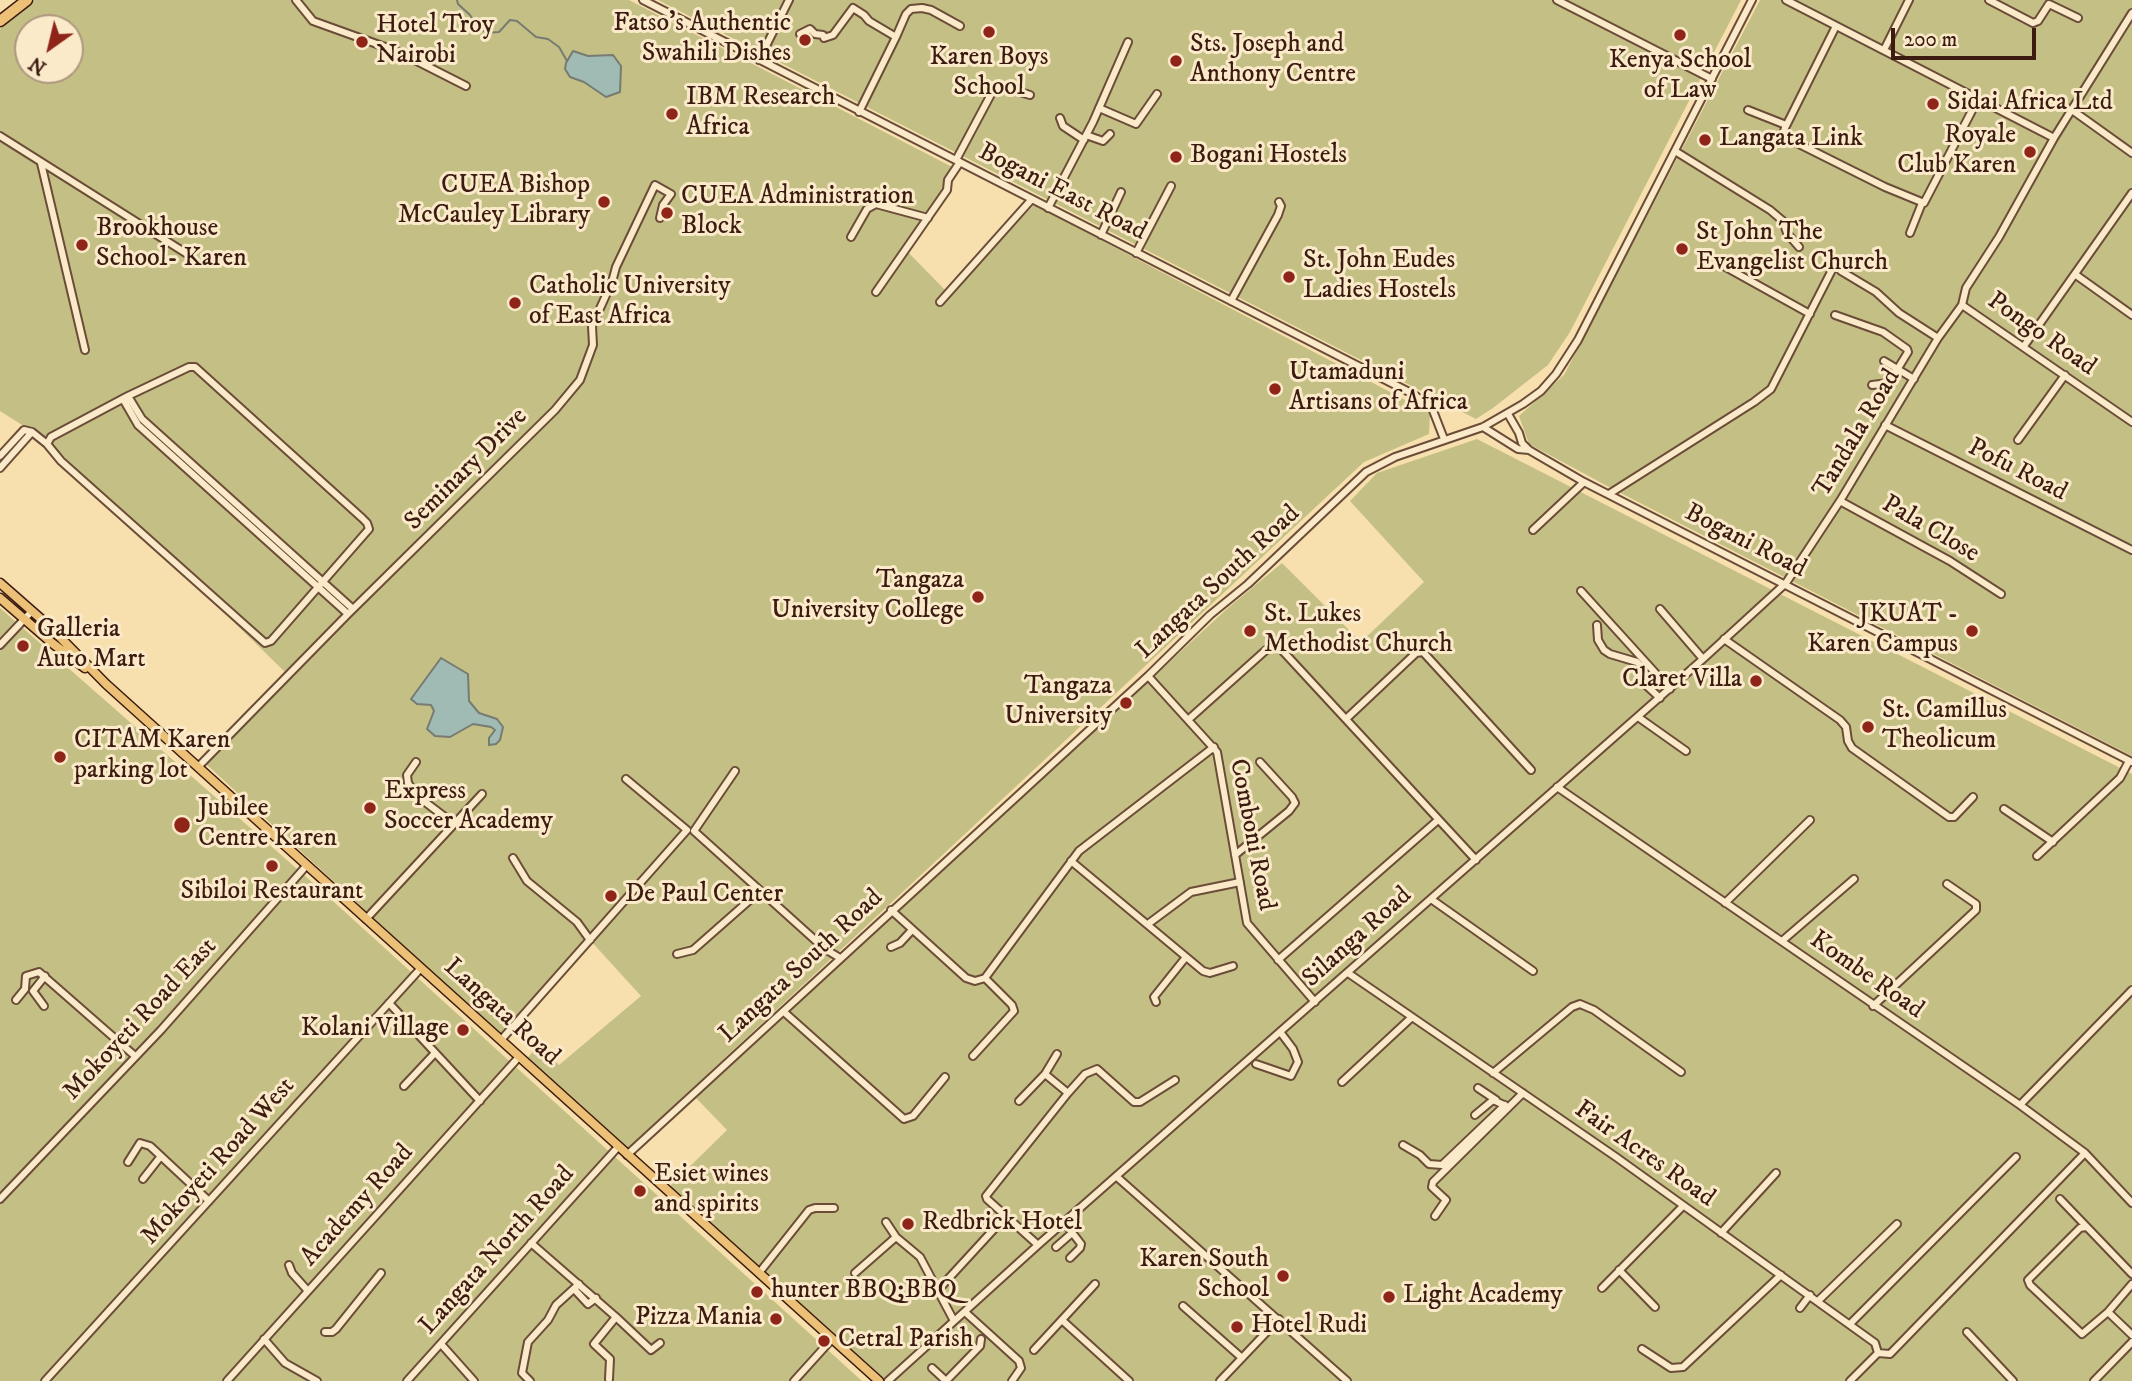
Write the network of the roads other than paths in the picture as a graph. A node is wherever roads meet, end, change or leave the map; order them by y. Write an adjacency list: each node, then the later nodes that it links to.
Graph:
1 (27, 0): 13 (highway)
2 (296, 0): 22 (street)
3 (643, 0): 20 (street, Bogani East Road)
4 (789, 0): 20 (street)
5 (1557, 0): 21 (street)
6 (1752, 0): 21 (street, Langata South Road)
7 (1786, 0): 15 (street)
8 (1909, 0): 19 (street)
9 (1989, 0): 12 (street)
10 (852, 4): 16 (street); 17 (street)
11 (2132, 13): 28 (street, Tandala Road)
12 (2078, 18)
13 (0, 21)
14 (960, 26): 17 (street)
15 (1836, 26): 19 (street); 31 (street)
16 (800, 34)
17 (896, 37): 29 (street)
18 (1128, 42): 26 (street)
19 (1884, 50): 25 (street)
20 (759, 60): 29 (street, Bogani East Road)
21 (1712, 79): 38 (street, Langata South Road)
22 (466, 86)
23 (1157, 94): 26 (street)
24 (1030, 95): 40 (street)
25 (1978, 99): 34 (street); 47 (street)
26 (1099, 108): 35 (street)
27 (1748, 110): 31 (street)
28 (2072, 110): 34 (street, Tandala Road); 39 (street)
29 (859, 111): 40 (street, Bogani East Road)
30 (1060, 118): 35 (street)
31 (1786, 125): 47 (street)
32 (1110, 134): 36 (street)
33 (0, 136): 41 (street)
34 (2056, 136): 62 (street, Tandala Road)
35 (1085, 137): 36 (street); 48 (street)
36 (1101, 141): 37 (street)
37 (1098, 149)
38 (1675, 151): 54 (street); 75 (street, Langata South Road)
39 (2132, 153)
40 (958, 161): 45 (street, Bogani East Road); 50 (street)
41 (41, 163): 56 (street); 68 (street)
42 (1171, 186): 55 (street)
43 (1121, 192): 52 (street)
44 (2132, 193): 58 (street)
45 (1032, 199): 48 (street, Bogani East Road); 61 (street)
46 (1279, 202): 60 (street)
47 (1922, 203): 51 (street)
48 (1048, 208): 52 (street, Bogani East Road)
49 (660, 218): 99 (street, Seminary Drive)
50 (928, 218): 53 (street); 59 (street)
51 (1910, 233)
52 (1101, 235): 55 (street, Bogani East Road)
53 (852, 237)
54 (1800, 247)
55 (1136, 253): 60 (street, Bogani East Road)
56 (192, 257)
57 (1720, 264): 63 (street)
58 (2076, 275): 65 (street); 67 (street)
59 (876, 292)
60 (1231, 301): 80 (street, Bogani East Road)
61 (940, 302)
62 (1962, 305): 66 (street, Tandala Road); 67 (street, Pongo Road)
63 (1810, 314): 66 (street); 87 (street)
64 (1835, 315): 70 (street)
65 (2132, 315)
66 (1938, 338): 72 (street, Tandala Road)
67 (2024, 346): 71 (street, Pongo Road)
68 (85, 350)
69 (1884, 361): 70 (street)
70 (1898, 369): 72 (street); 73 (street)
71 (2065, 375): 76 (street, Pongo Road); 81 (street)
72 (1913, 379): 77 (street, Tandala Road)
73 (1872, 384)
74 (126, 397): 82 (street); 93 (street); 93 (street)
75 (1508, 414): 78 (street, Langata South Road); 83 (street, Bogani Road)
76 (2132, 422)
77 (1885, 425): 88 (street, Tandala Road); 90 (street, Pofu Road)
78 (1483, 427): 80 (street, Langata South Road); 83 (street)
79 (32, 432): 82 (street); 84 (street); 85 (street)
80 (1444, 439): 106 (street, Langata South Road)
81 (2018, 440)
82 (47, 444): 93 (street)
83 (1529, 450): 86 (street, Bogani Road)
84 (0, 456)
85 (0, 468)
86 (1584, 482): 87 (street, Bogani Road); 89 (street)
87 (1609, 494): 92 (street, Bogani Road)
88 (1840, 501): 92 (street, Tandala Road); 95 (street, Pala Close)
89 (1533, 530)
90 (2132, 550)
91 (0, 583): 98 (main road, Langata Road)
92 (1786, 583): 102 (street, Silanga Road); 116 (street, Bogani Road)
93 (320, 584): 99 (street)
94 (1581, 592): 107 (street)
95 (2001, 594)
96 (0, 598): 100 (main road, Langata Road)
97 (1660, 609): 104 (street)
98 (32, 611): 100 (street); 105 (main road, Langata Road)
99 (350, 611): 117 (street, Seminary Drive)
100 (23, 620): 103 (street); 105 (main road, Langata Road)
101 (1597, 625): 108 (street)
102 (1724, 639): 104 (street, Silanga Road); 123 (street)
103 (0, 645)
104 (1703, 659): 107 (street, Silanga Road)
105 (96, 675): 117 (main road, Langata Road)
106 (1148, 676): 110 (street, Comboni Road); 141 (street, Langata South Road)
107 (1670, 689): 108 (street, Silanga Road)
108 (1660, 698): 109 (street, Silanga Road)
109 (1638, 717): 113 (street); 121 (street, Silanga Road)
110 (1189, 719): 111 (street); 112 (street, Comboni Road)
111 (1346, 719): 118 (street); 125 (street)
112 (1214, 747): 129 (street, Comboni Road); 133 (street)
113 (1686, 751)
114 (416, 762): 127 (street)
115 (1260, 762): 129 (street)
116 (2131, 762): 128 (street)
117 (198, 767): 134 (main road, Langata Road)
118 (1531, 770)
119 (735, 771): 138 (street)
120 (626, 779): 145 (street)
121 (1558, 788): 132 (street, Silanga Road); 140 (street, Kombe Road)
122 (482, 794): 127 (street)
123 (1973, 797)
124 (2004, 809): 128 (street)
125 (1438, 820): 132 (street); 151 (street)
126 (1810, 820): 140 (street)
127 (454, 824): 142 (street)
128 (2053, 842): 130 (street)
129 (1235, 855): 136 (street, Comboni Road)
130 (2036, 856)
131 (513, 858): 145 (street)
132 (1476, 860): 139 (street, Silanga Road)
133 (1071, 862): 143 (street); 157 (street)
134 (307, 865): 142 (main road, Langata Road); 171 (street, Mokoyeti Road East)
135 (1854, 879): 146 (street)
136 (1240, 882): 143 (street); 151 (street, Comboni Road)
137 (1947, 884): 164 (street)
138 (760, 891): 148 (street); 150 (street)
139 (1431, 899): 154 (street); 155 (street, Silanga Road)
140 (1725, 903): 146 (street, Kombe Road)
141 (891, 911): 144 (street); 150 (street, Langata South Road)
142 (366, 919): 153 (main road, Langata Road)
143 (1148, 924): 149 (street)
144 (912, 930): 147 (street); 157 (street)
145 (590, 940): 168 (street)
146 (1782, 942): 164 (street, Kombe Road)
147 (891, 947)
148 (677, 954)
149 (1186, 957): 152 (street); 160 (street)
150 (840, 958): 165 (street, Langata South Road)
151 (1278, 960): 161 (street, Comboni Road)
152 (1233, 966)
153 (421, 968): 162 (street, Mokoyeti Road West); 168 (main road, Langata Road)
154 (1533, 971)
155 (1348, 973): 161 (street, Silanga Road); 166 (street, Fair Acres Road)
156 (45, 976): 159 (street); 163 (street); 171 (street)
157 (985, 978): 172 (street)
158 (2132, 990): 189 (street)
159 (16, 1000)
160 (1156, 1002)
161 (1315, 1002): 167 (street, Silanga Road)
162 (389, 1003): 169 (street); 203 (street, Mokoyeti Road West)
163 (44, 1006)
164 (1873, 1006): 189 (street, Kombe Road)
165 (784, 1012): 178 (street); 194 (street, Langata South Road)
166 (1412, 1017): 176 (street, Fair Acres Road); 180 (street)
167 (1280, 1033): 174 (street); 199 (street, Silanga Road)
168 (501, 1040): 173 (main road, Langata Road)
169 (435, 1053): 181 (street); 186 (street)
170 (1057, 1054): 177 (street)
171 (135, 1056): 201 (street, Mokoyeti Road East)
172 (974, 1056)
173 (519, 1058): 186 (street, Academy Road); 192 (main road, Langata Road)
174 (1256, 1064)
175 (1681, 1072): 176 (street)
176 (1493, 1073): 183 (street, Fair Acres Road)
177 (1045, 1074): 184 (street); 187 (street)
178 (945, 1077)
179 (1175, 1080): 184 (street)
180 (1342, 1082)
181 (404, 1086)
182 (1478, 1088): 185 (street)
183 (1521, 1092): 188 (street); 205 (street, Fair Acres Road); 208 (street)
184 (1068, 1093): 207 (street)
185 (1496, 1100): 188 (street); 190 (street)
186 (480, 1101): 232 (street, Academy Road)
187 (1019, 1101)
188 (1504, 1105): 191 (street)
189 (2020, 1105): 193 (street, Kombe Road)
190 (1475, 1115)
191 (1403, 1145)
192 (618, 1147): 194 (main road, Langata Road); 216 (street, Langata North Road)
193 (2085, 1153): 204 (street, Kombe Road); 256 (street)
194 (627, 1155): 223 (main road, Langata Road)
195 (161, 1156): 197 (street); 200 (street); 203 (street)
196 (2016, 1157): 244 (street)
197 (128, 1162)
198 (1776, 1173): 214 (street)
199 (1117, 1177): 209 (street, Silanga Road); 241 (street)
200 (143, 1179)
201 (0, 1199)
202 (2060, 1199): 212 (street)
203 (209, 1201): 260 (street, Mokoyeti Road West)
204 (2132, 1203)
205 (1683, 1206): 214 (street, Fair Acres Road); 221 (street)
206 (834, 1208): 223 (street)
207 (1006, 1216): 217 (street); 231 (street)
208 (1435, 1216)
209 (1065, 1222): 213 (street); 217 (street, Silanga Road)
210 (886, 1223): 215 (street)
211 (1897, 1224): 234 (street)
212 (2086, 1227): 225 (street); 239 (street)
213 (1072, 1233): 218 (street); 219 (street)
214 (1721, 1233): 226 (street, Fair Acres Road)
215 (896, 1237): 224 (street); 231 (street)
216 (531, 1242): 229 (street); 253 (street, Langata North Road)
217 (1038, 1245): 238 (street, Silanga Road)
218 (1056, 1247)
219 (1070, 1258)
220 (289, 1265): 232 (street)
221 (1619, 1270): 230 (street); 236 (street)
222 (381, 1273): 245 (street)
223 (759, 1273): 249 (main road, Langata Road)
224 (855, 1273)
225 (2132, 1274)
226 (1781, 1275): 233 (street, Fair Acres Road); 254 (street)
227 (1095, 1284): 243 (street)
228 (2132, 1284): 239 (street)
229 (577, 1287): 240 (street); 265 (street)
230 (1602, 1288)
231 (938, 1290): 242 (street)
232 (308, 1291): 248 (street, Academy Road)
233 (1810, 1295): 234 (street, Fair Acres Road); 237 (street)
234 (1818, 1301): 244 (street, Fair Acres Road)
235 (1183, 1306): 257 (street)
236 (1655, 1307)
237 (1800, 1308)
238 (965, 1312): 242 (street, Silanga Road); 270 (street)
239 (2108, 1312): 247 (street)
240 (616, 1317): 252 (street); 259 (street)
241 (1279, 1319): 257 (street); 273 (street)
242 (954, 1321): 268 (street, Silanga Road)
243 (1063, 1321): 255 (street); 271 (street)
244 (1850, 1324): 256 (street, Fair Acres Road)
245 (325, 1332)
246 (1967, 1332): 275 (street)
247 (2132, 1335)
248 (264, 1339): 261 (street, Academy Road); 262 (street)
249 (832, 1339): 266 (street); 267 (main road, Langata Road)
250 (981, 1339): 269 (street)
251 (2132, 1342): 276 (street)
252 (660, 1343)
253 (441, 1344): 263 (street, Langata North Road); 264 (street)
254 (1643, 1349)
255 (1034, 1350)
256 (1878, 1353): 274 (street)
257 (1242, 1358): 272 (street)
258 (932, 1368): 269 (street)
259 (609, 1379)
260 (46, 1381)
261 (227, 1381)
262 (317, 1381)
263 (407, 1381)
264 (474, 1381)
265 (530, 1381)
266 (794, 1381)
267 (879, 1381)
268 (888, 1381)
269 (946, 1381)
270 (1012, 1381)
271 (1129, 1381)
272 (1220, 1381)
273 (1347, 1381)
274 (1850, 1381)
275 (2013, 1381)
276 (2094, 1381)

